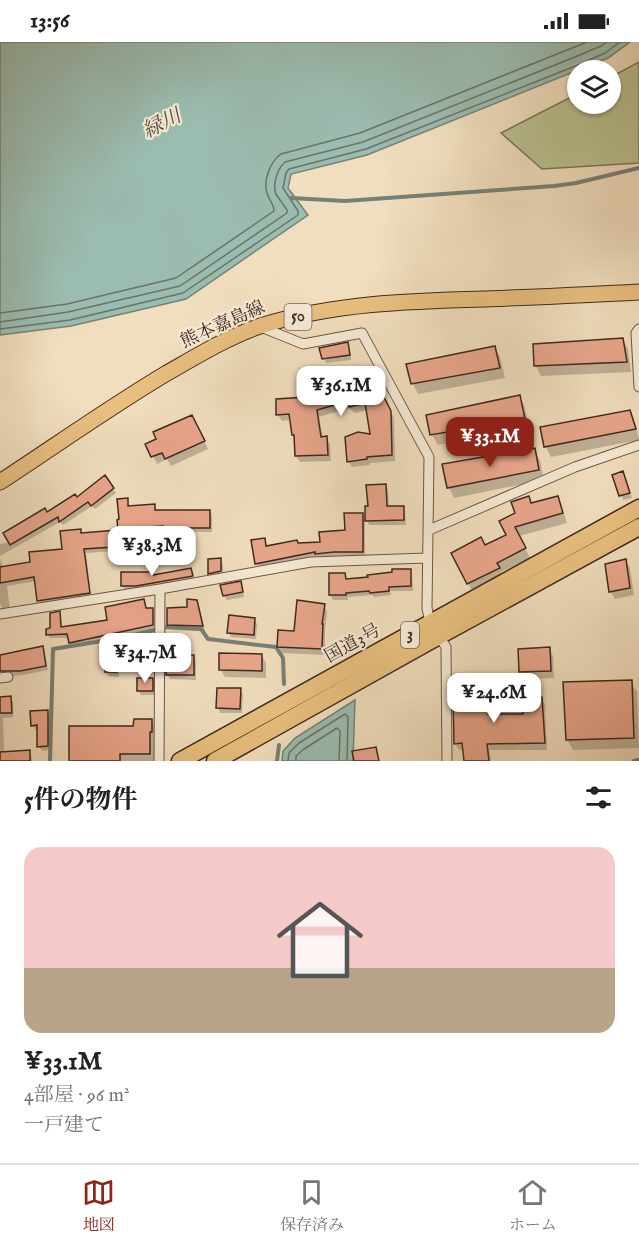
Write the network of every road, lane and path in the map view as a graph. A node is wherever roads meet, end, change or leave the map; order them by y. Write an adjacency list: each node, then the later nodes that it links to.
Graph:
1 (639, 292): 2 (main road, 熊本嘉島線 / 50)
2 (260, 327): 6 (main road, 熊本嘉島線 / 50); 9 (street)
3 (639, 329): 4 (street)
4 (639, 387)
5 (639, 445): 9 (street)
6 (0, 482)
7 (639, 508): 13 (highway, 国道3号 / 3)
8 (639, 527): 13 (highway, 国道3号 / 3)
9 (429, 530): 10 (street)
10 (427, 558): 11 (street); 13 (street)
11 (160, 589): 12 (street); 14 (street)
12 (0, 614)
13 (435, 629): 15 (highway, 国道3号 / 3); 16 (highway, 国道3号 / 3); 17 (street)
14 (159, 761)
15 (180, 761)
16 (215, 761)
17 (447, 761)

